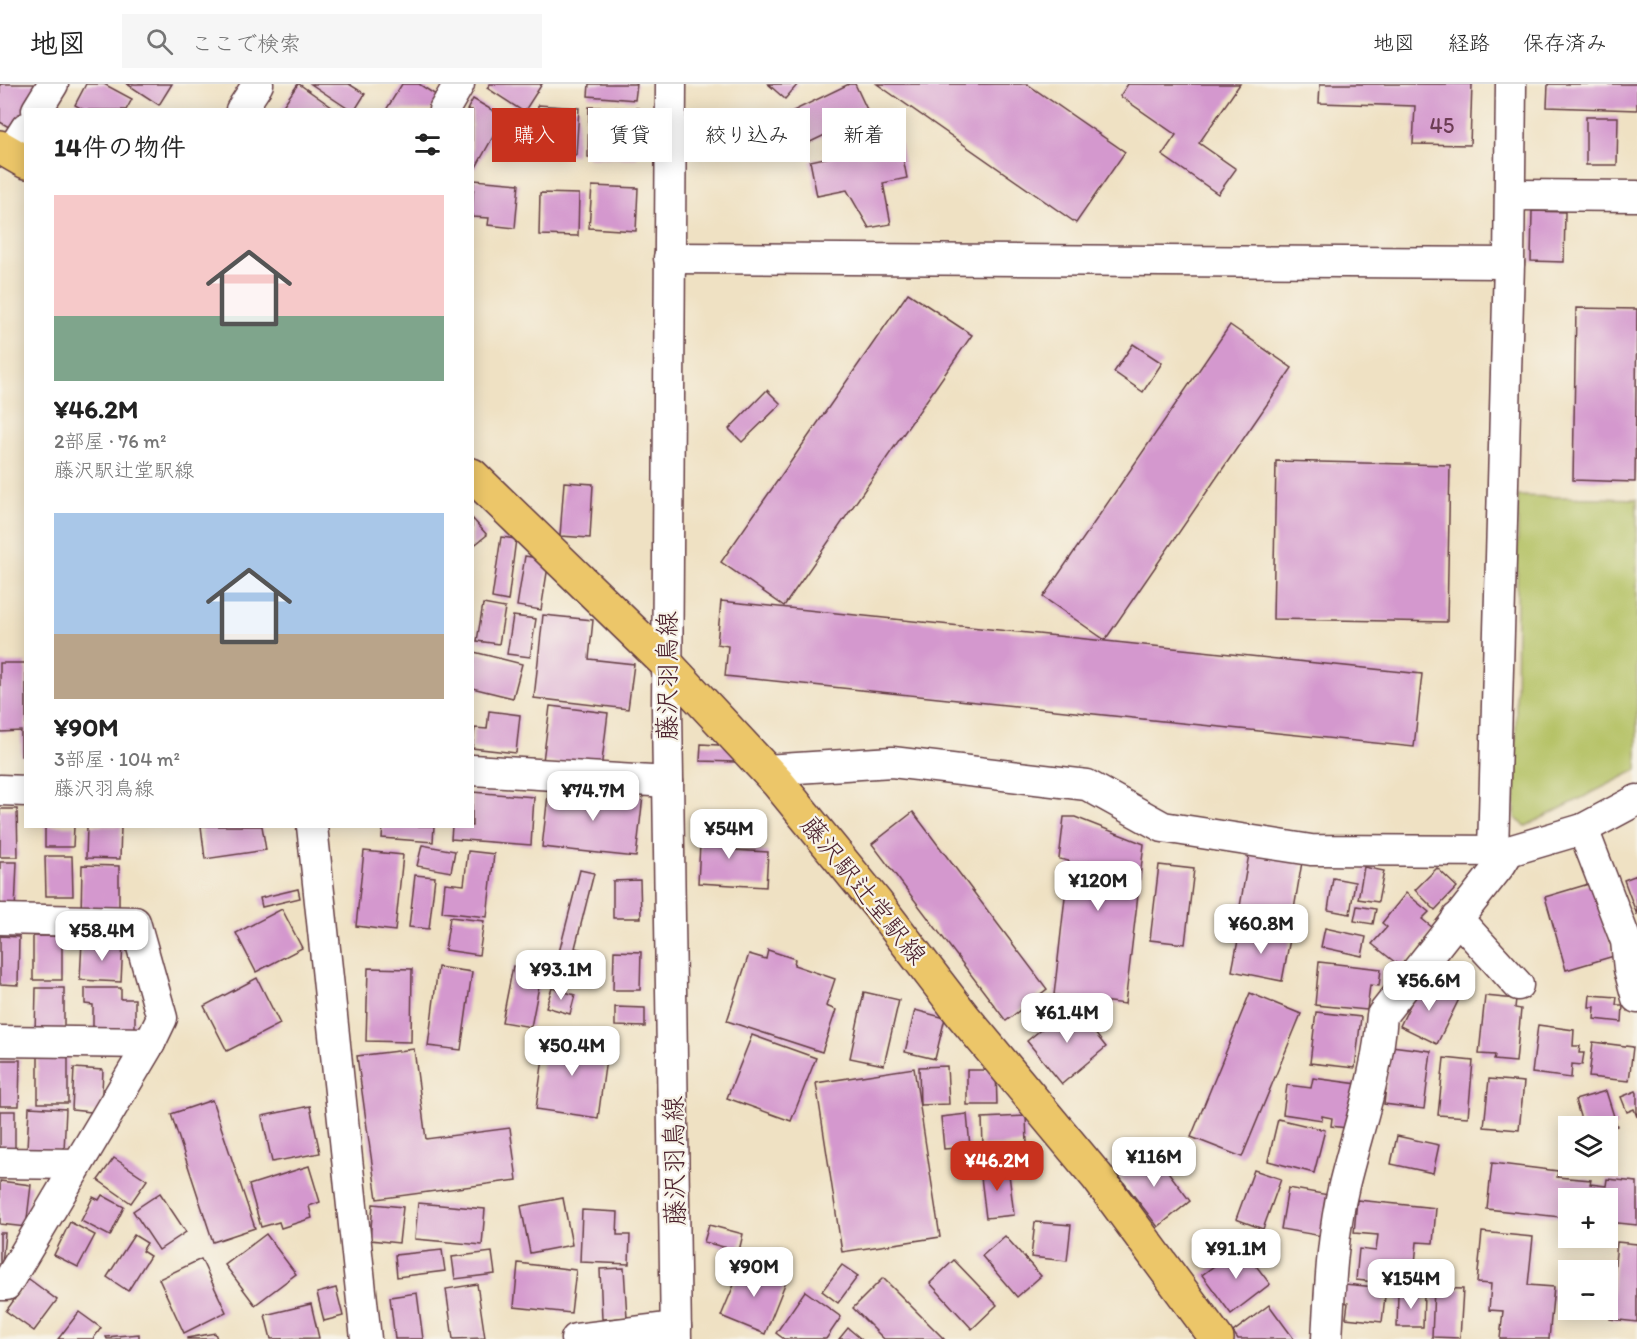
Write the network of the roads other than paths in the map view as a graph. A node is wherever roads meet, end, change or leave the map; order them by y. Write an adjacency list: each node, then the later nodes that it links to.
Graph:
1 (53, 84): 6 (street)
2 (258, 84): 7 (street)
3 (459, 84): 8 (street)
4 (671, 84): 11 (street, 藤沢羽鳥線)
5 (1511, 84): 9 (street)
6 (38, 108)
7 (242, 108)
8 (445, 108)
9 (1510, 195): 10 (street); 12 (street)
10 (1637, 196)
11 (669, 258): 12 (street); 14 (street, 藤沢羽鳥線)
12 (1509, 263): 23 (street)
13 (474, 477): 14 (main road, 藤沢駅辻堂駅線)
14 (667, 664): 16 (main road, 藤沢駅辻堂駅線); 17 (street, 藤沢羽鳥線)
15 (474, 770): 17 (street)
16 (765, 770): 23 (street); 36 (main road, 藤沢駅辻堂駅線)
17 (668, 782): 33 (street, 藤沢羽鳥線)
18 (0, 790): 19 (street)
19 (24, 791)
20 (1637, 800): 22 (street)
21 (312, 828): 34 (street)
22 (1583, 829): 23 (street); 27 (street)
23 (1501, 851): 24 (street)
24 (1457, 918): 26 (street); 37 (street)
25 (0, 919): 29 (street)
26 (1518, 985)
27 (1637, 998)
28 (0, 1041): 29 (street)
29 (150, 1043): 31 (street)
30 (0, 1163): 31 (street)
31 (77, 1164): 32 (street)
32 (0, 1285)
33 (676, 1333): 35 (street)
34 (364, 1339)
35 (576, 1339)
36 (1217, 1339)
37 (1327, 1339)

